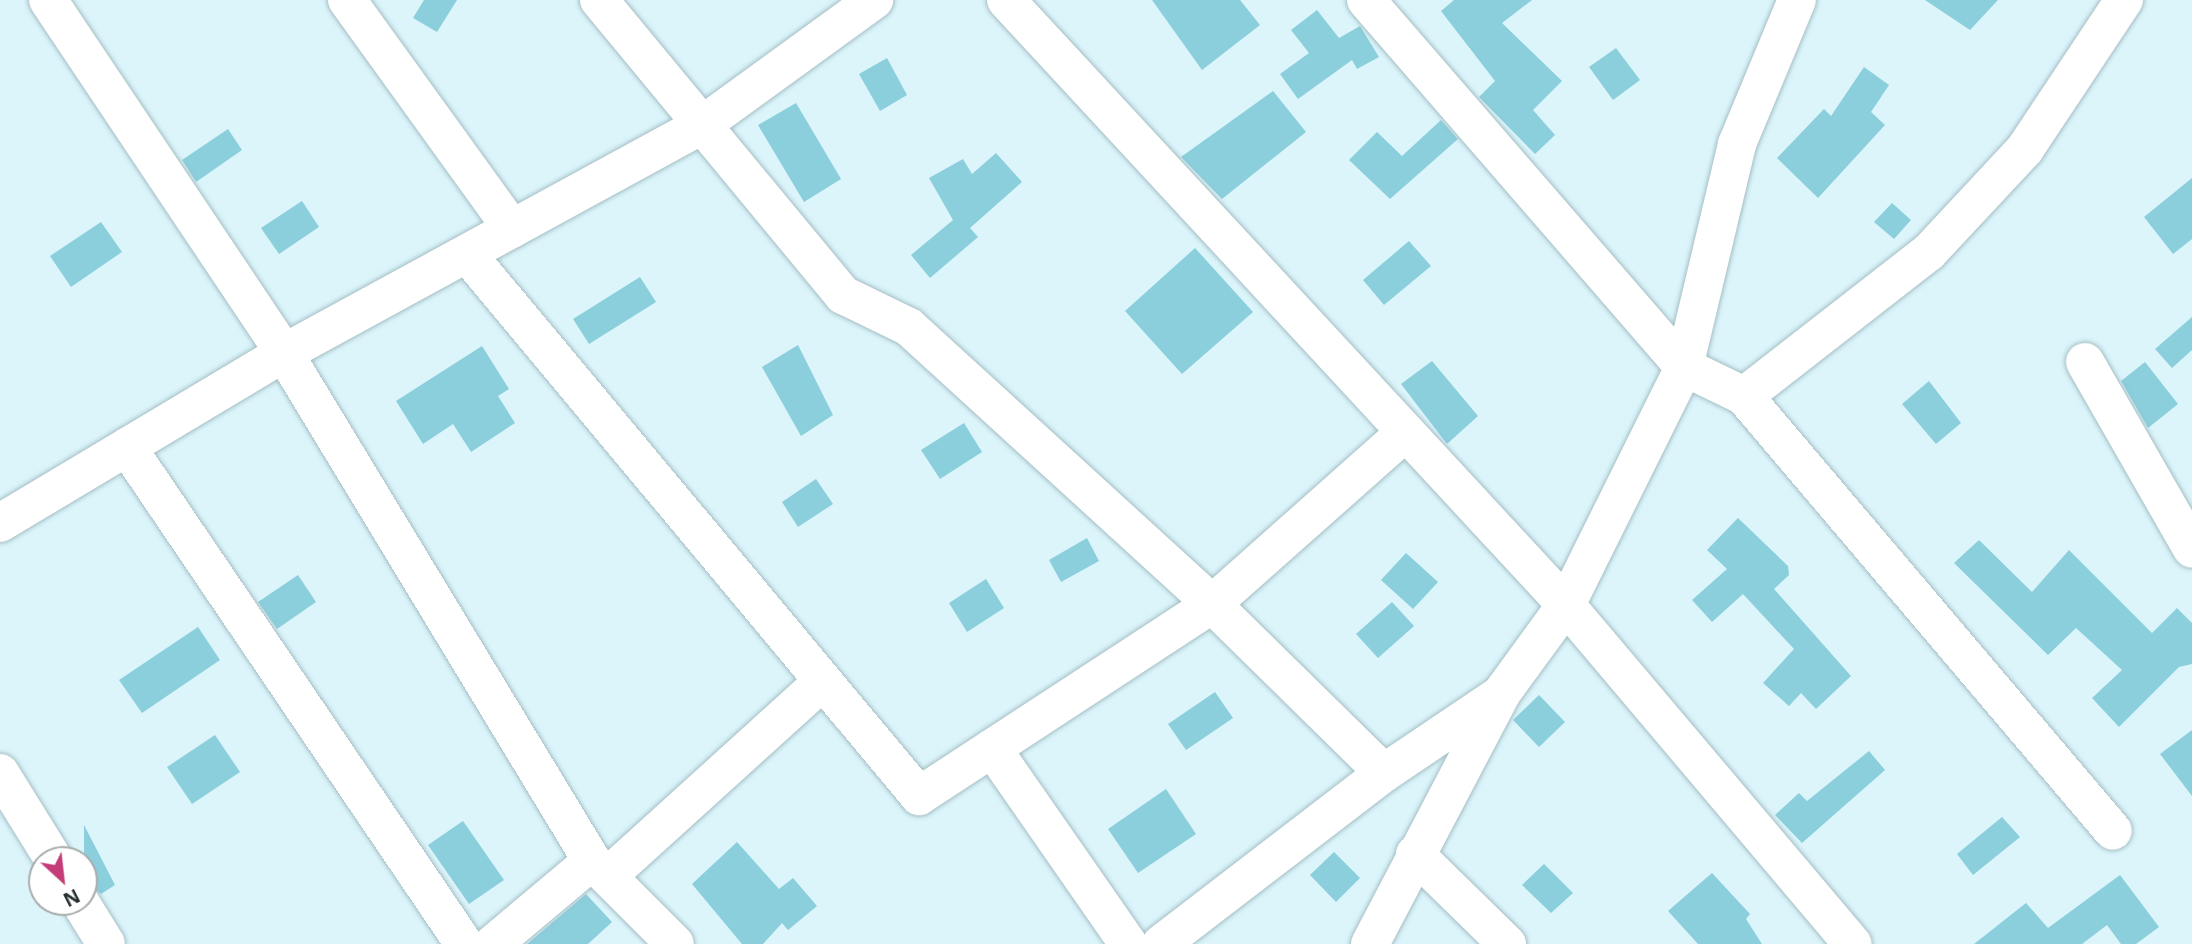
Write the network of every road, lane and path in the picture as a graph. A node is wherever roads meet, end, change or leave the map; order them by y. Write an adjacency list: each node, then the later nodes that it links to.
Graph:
1 (48, 0): 12 (street)
2 (347, 0): 10 (street)
3 (599, 0): 9 (street)
4 (874, 0): 9 (street)
5 (1006, 0): 16 (street)
6 (1366, 0): 14 (street)
7 (1797, 0): 14 (street)
8 (2124, 0): 15 (street)
9 (702, 125): 10 (street); 20 (street)
10 (512, 229): 11 (street)
11 (467, 254): 12 (street); 22 (street)
12 (284, 353): 17 (street); 30 (street)
13 (2085, 362): 19 (street)
14 (1684, 367): 15 (street); 21 (street)
15 (1744, 396): 27 (street)
16 (1406, 432): 20 (street); 21 (street)
17 (127, 447): 18 (street); 33 (street)
18 (0, 523)
19 (2192, 549)
20 (1212, 604): 24 (street); 26 (street)
21 (1566, 605): 23 (street); 40 (street)
22 (823, 681): 24 (street); 30 (street)
23 (1501, 694): 26 (street); 29 (street)
24 (992, 748): 36 (street)
25 (0, 773): 28 (street)
26 (1384, 773): 37 (street)
27 (2113, 831)
28 (45, 846)
29 (1415, 854): 38 (street); 39 (street)
30 (600, 869): 34 (street); 35 (street)
31 (89, 916): 32 (street)
32 (106, 944)
33 (464, 944)
34 (493, 944)
35 (675, 944)
36 (1128, 944)
37 (1161, 944)
38 (1370, 944)
39 (1507, 944)
40 (1852, 944)

